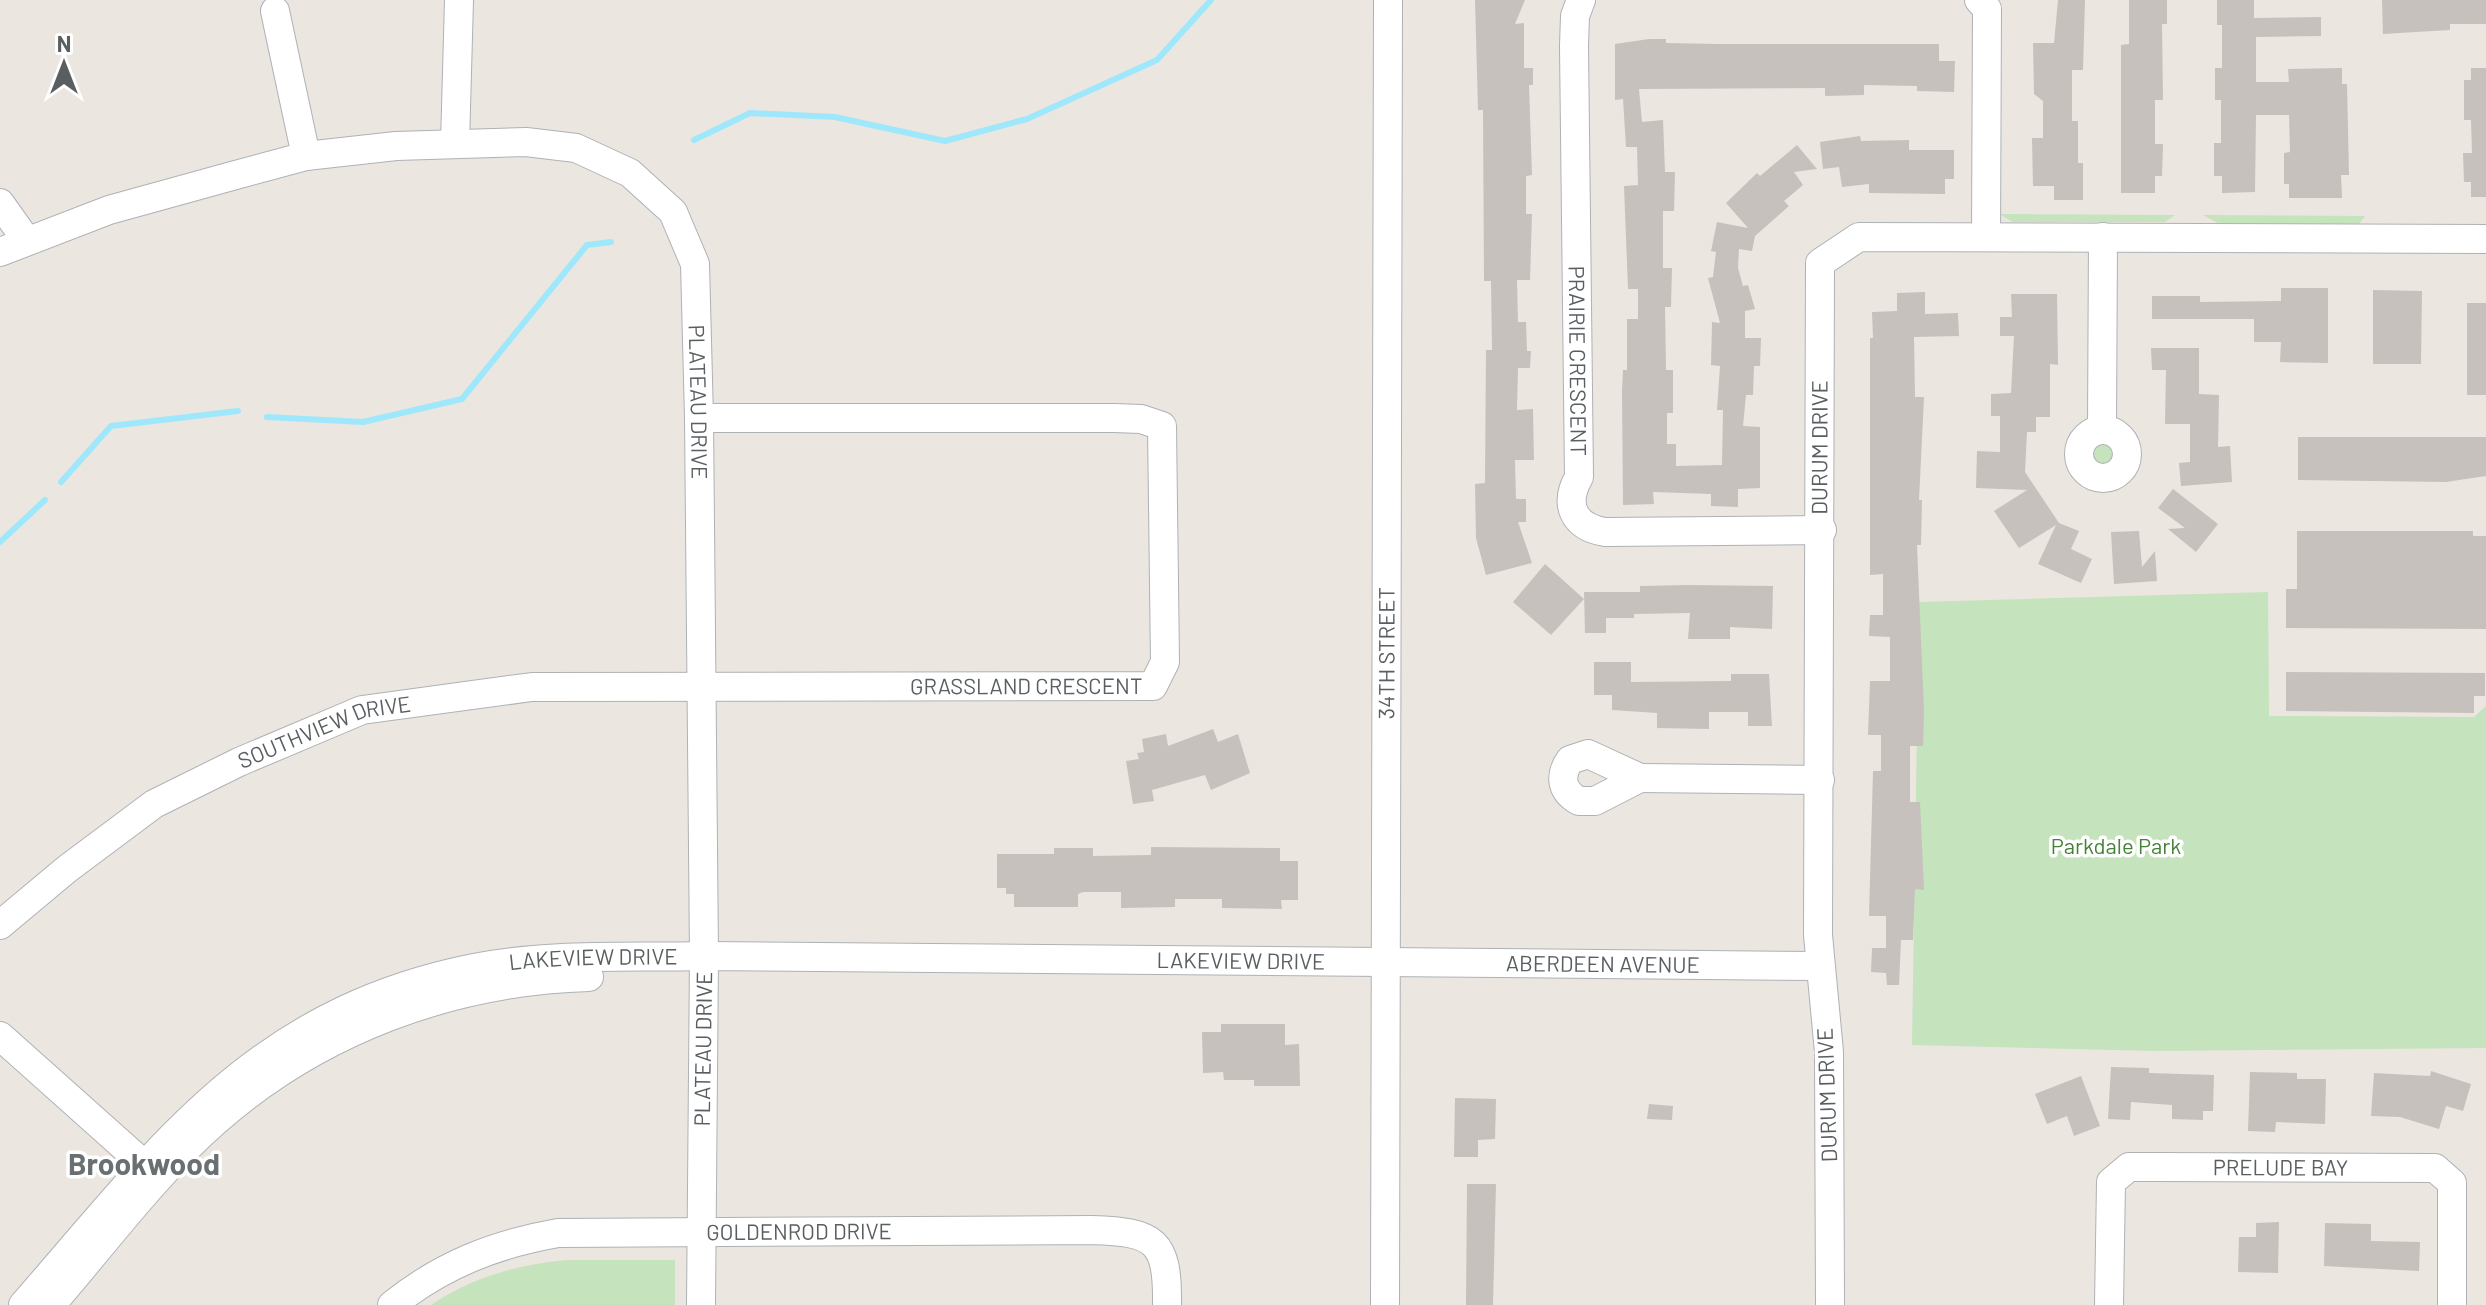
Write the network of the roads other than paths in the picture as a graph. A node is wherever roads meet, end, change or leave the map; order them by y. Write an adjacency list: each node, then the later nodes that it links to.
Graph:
1 (459, 0): 6 (street)
2 (1388, 0): 23 (street, 34TH STREET)
3 (1581, 0): 16 (street, PRAIRIE CRESCENT)
4 (1979, 0): 9 (street)
5 (275, 11): 7 (street)
6 (455, 144): 7 (street, PLATEAU DRIVE); 14 (street, PLATEAU DRIVE)
7 (306, 156): 12 (street, PLATEAU DRIVE)
8 (0, 203): 12 (street)
9 (1986, 237): 10 (street, DURUM DRIVE); 16 (street, DURUM DRIVE)
10 (2103, 237): 11 (street, DURUM DRIVE); 15 (street)
11 (2486, 239)
12 (27, 241): 13 (street, PLATEAU DRIVE)
13 (0, 252)
14 (699, 418): 17 (street, PLATEAU DRIVE); 17 (street, GRASSLAND CRESCENT)
15 (2102, 429)
16 (1822, 530): 19 (street, DURUM DRIVE)
17 (700, 687): 20 (street, SOUTHVIEW DRIVE); 21 (street, PLATEAU DRIVE)
18 (1640, 778): 19 (street)
19 (1820, 780): 22 (street, DURUM DRIVE)
20 (0, 925)
21 (704, 965): 23 (street, LAKEVIEW DRIVE); 25 (street, LAKEVIEW DRIVE); 26 (street, PLATEAU DRIVE)
22 (1819, 966): 23 (street, ABERDEEN AVENUE); 33 (street, DURUM DRIVE)
23 (1385, 971): 32 (street, 34TH STREET)
24 (0, 1036): 25 (street)
25 (152, 1172): 27 (street, LAKEVIEW DRIVE); 28 (street, LAKEVIEW DRIVE)
26 (701, 1233): 29 (street, GOLDENROD DRIVE); 30 (street, PLATEAU DRIVE); 31 (street, GOLDENROD DRIVE)
27 (23, 1305)
28 (51, 1305)
29 (392, 1305)
30 (701, 1305)
31 (1167, 1305)
32 (1385, 1305)
33 (1830, 1305)
34 (2109, 1305): 35 (street, PRELUDE BAY)
35 (2452, 1305)

